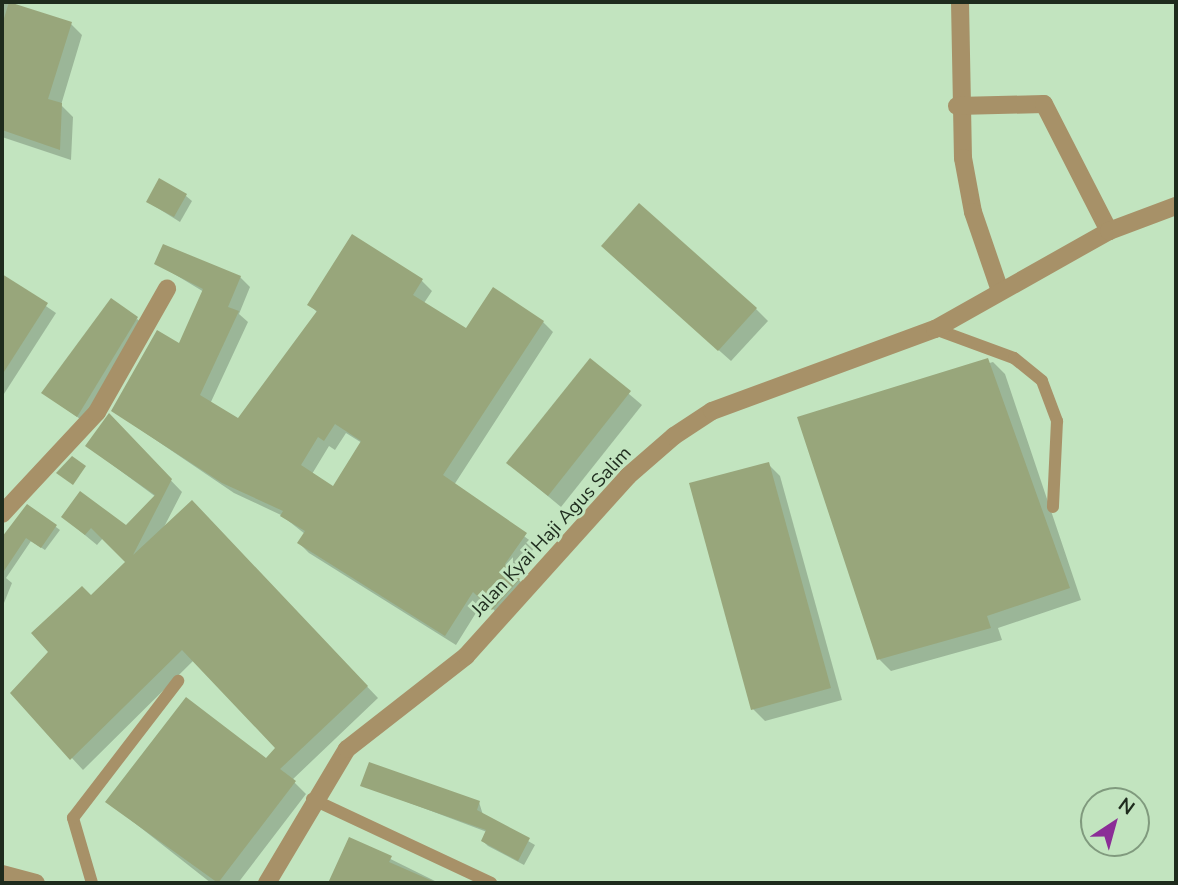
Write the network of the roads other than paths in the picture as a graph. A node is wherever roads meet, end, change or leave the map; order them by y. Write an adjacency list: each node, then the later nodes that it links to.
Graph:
1 (960, 2): 2 (street)
2 (957, 106): 4 (street); 5 (street)
3 (1176, 206): 4 (street, Jalan Kyai Haji Agus Salim)
4 (1110, 231): 5 (street, Jalan Kyai Haji Agus Salim)
5 (999, 288): 7 (street, Jalan Kyai Haji Agus Salim)
6 (167, 289): 9 (street)
7 (935, 329): 8 (lane); 11 (street, Jalan Kyai Haji Agus Salim)
8 (1054, 507)
9 (2, 514)
10 (178, 681): 14 (lane)
11 (312, 799): 15 (street, Jalan Kyai Haji Agus Salim); 16 (lane)
12 (2, 874): 13 (street)
13 (36, 883)
14 (92, 883)
15 (267, 883)
16 (491, 883)

